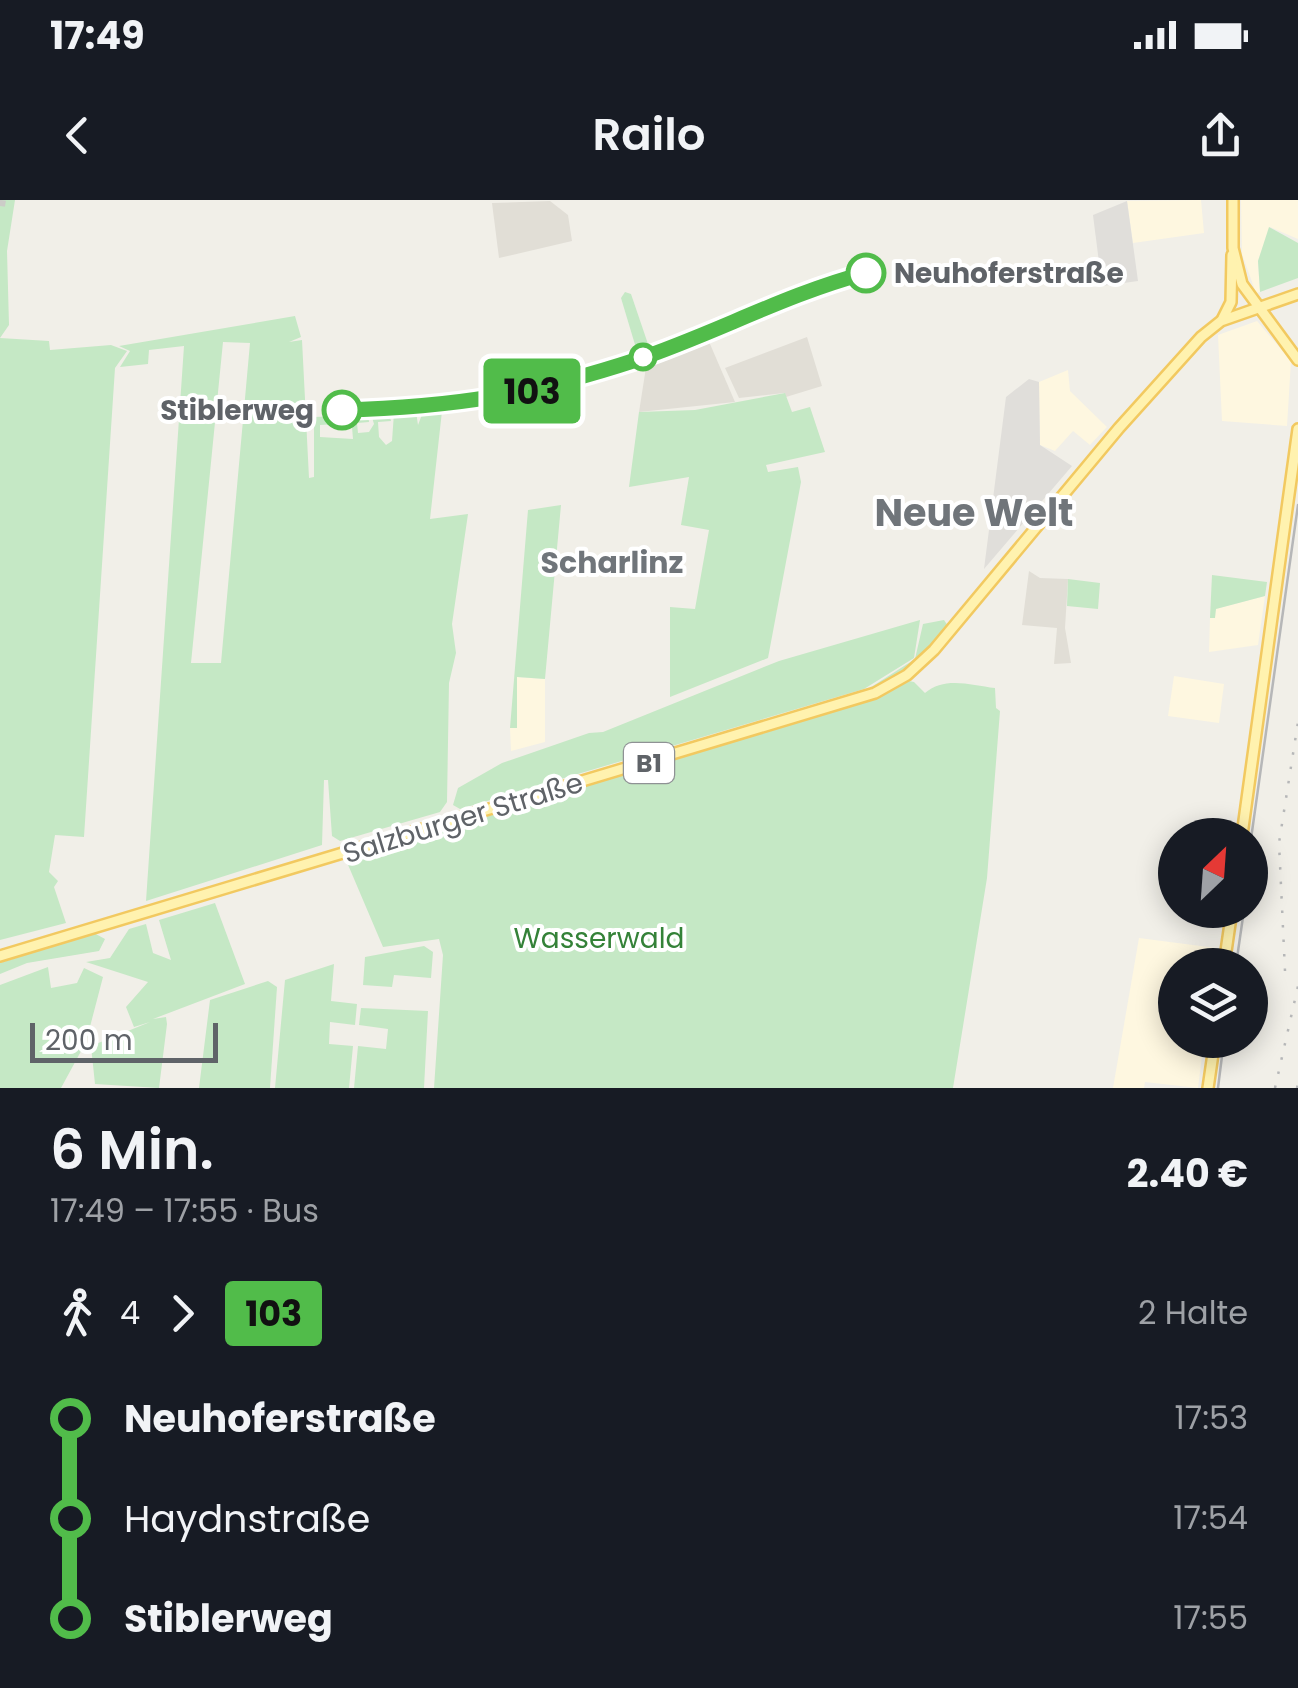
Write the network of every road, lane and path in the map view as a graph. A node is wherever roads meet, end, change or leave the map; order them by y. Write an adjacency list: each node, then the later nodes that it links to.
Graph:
1 (1232, 200): 2 (main road)
2 (1234, 248): 4 (main road); 5 (main road)
3 (1298, 294): 4 (main road, Salzburger Straße / B1)
4 (1257, 307): 5 (main road, Salzburger Straße / B1); 6 (main road)
5 (1221, 321): 9 (main road, Salzburger Straße / B1)
6 (1298, 360)
7 (1298, 429): 8 (main road)
8 (1244, 818)
9 (0, 956)
10 (1212, 1058): 11 (main road)
11 (1208, 1088)

